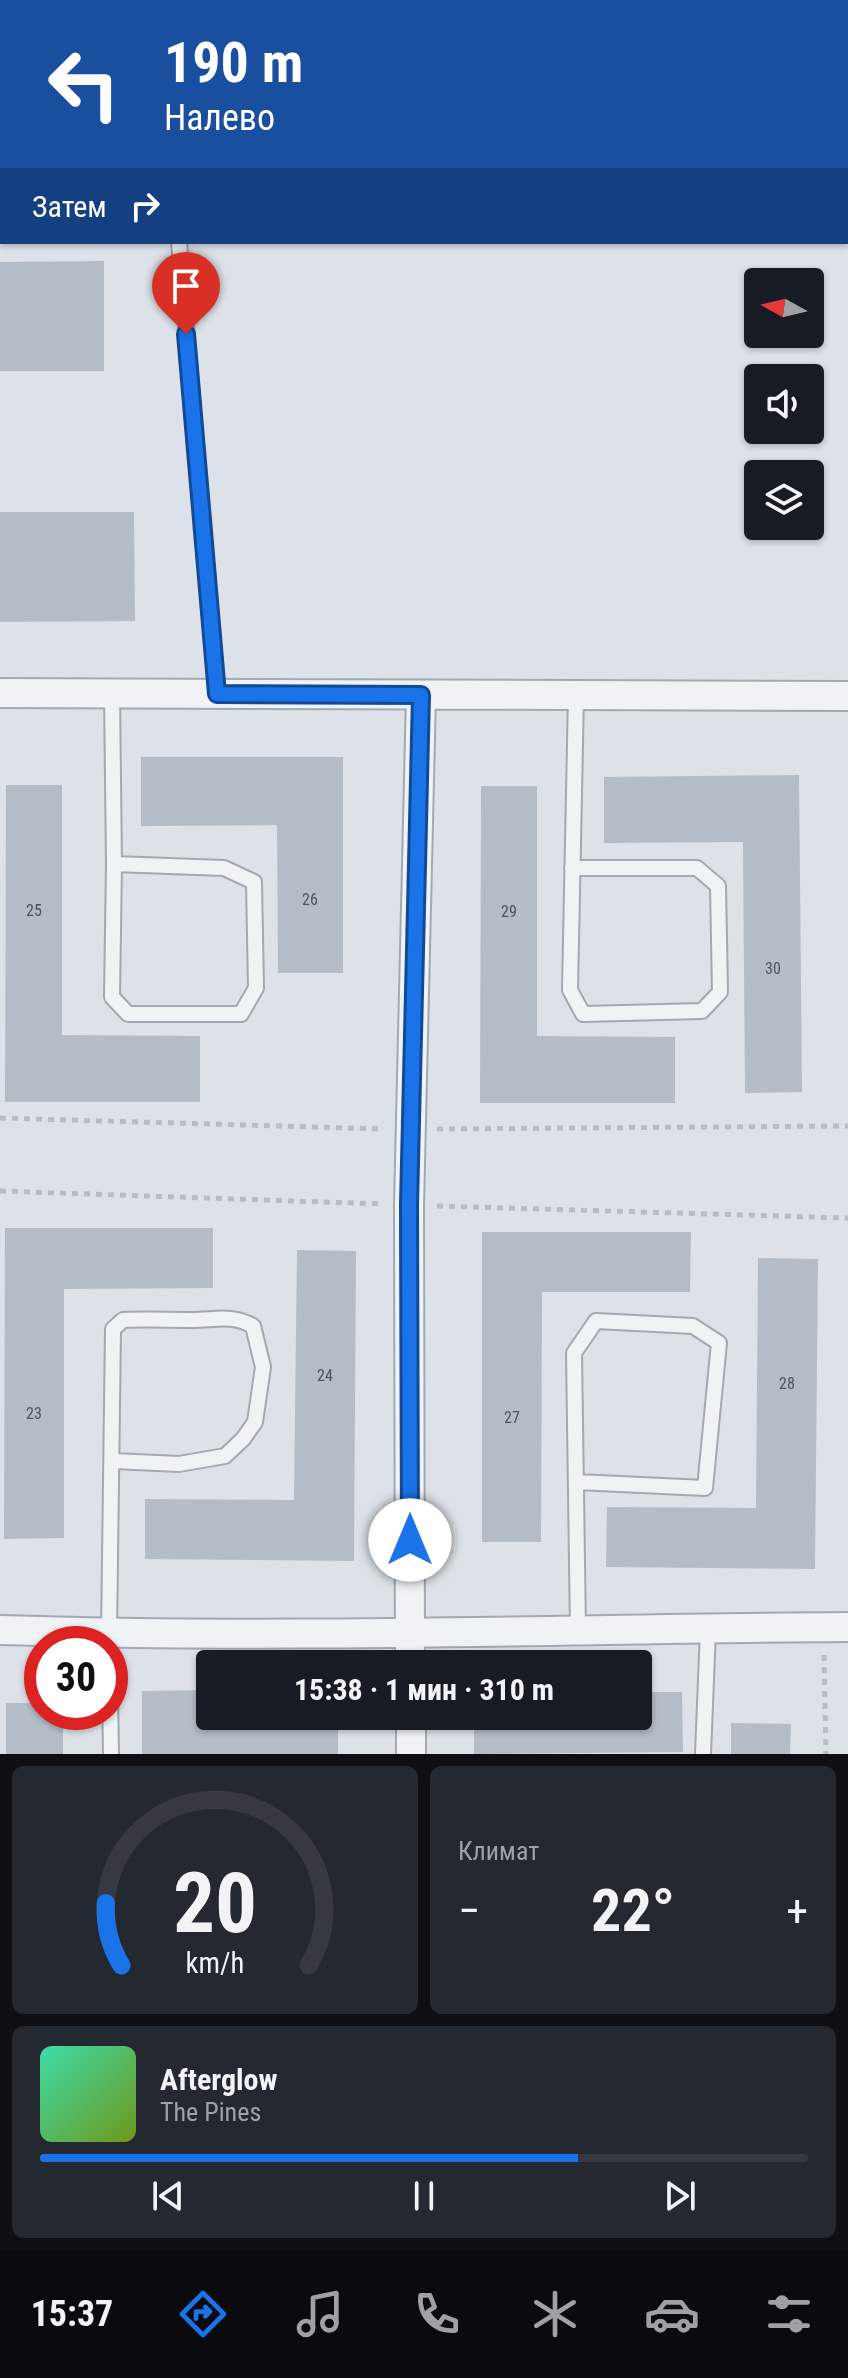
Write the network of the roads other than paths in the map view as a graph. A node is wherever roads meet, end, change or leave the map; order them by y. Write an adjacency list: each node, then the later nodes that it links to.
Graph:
1 (179, 244): 4 (lane)
2 (0, 693): 3 (street)
3 (112, 693): 4 (street); 8 (lane)
4 (217, 694): 5 (street)
5 (421, 695): 6 (street); 18 (street)
6 (576, 695): 7 (street); 9 (lane)
7 (848, 696)
8 (114, 864): 8 (lane)
9 (572, 868): 9 (lane)
10 (113, 1461): 10 (lane); 12 (lane)
11 (577, 1482): 11 (lane); 17 (lane)
12 (109, 1626)
13 (836, 1628): 15 (street)
14 (0, 1630): 16 (street)
15 (708, 1630): 17 (street); 25 (lane)
16 (24, 1632)
17 (578, 1632): 18 (street)
18 (410, 1634): 19 (street); 20 (street)
19 (128, 1639)
20 (410, 1650)
21 (111, 1730): 23 (lane)
22 (411, 1730): 24 (street)
23 (111, 1754)
24 (411, 1754)
25 (703, 1754)

